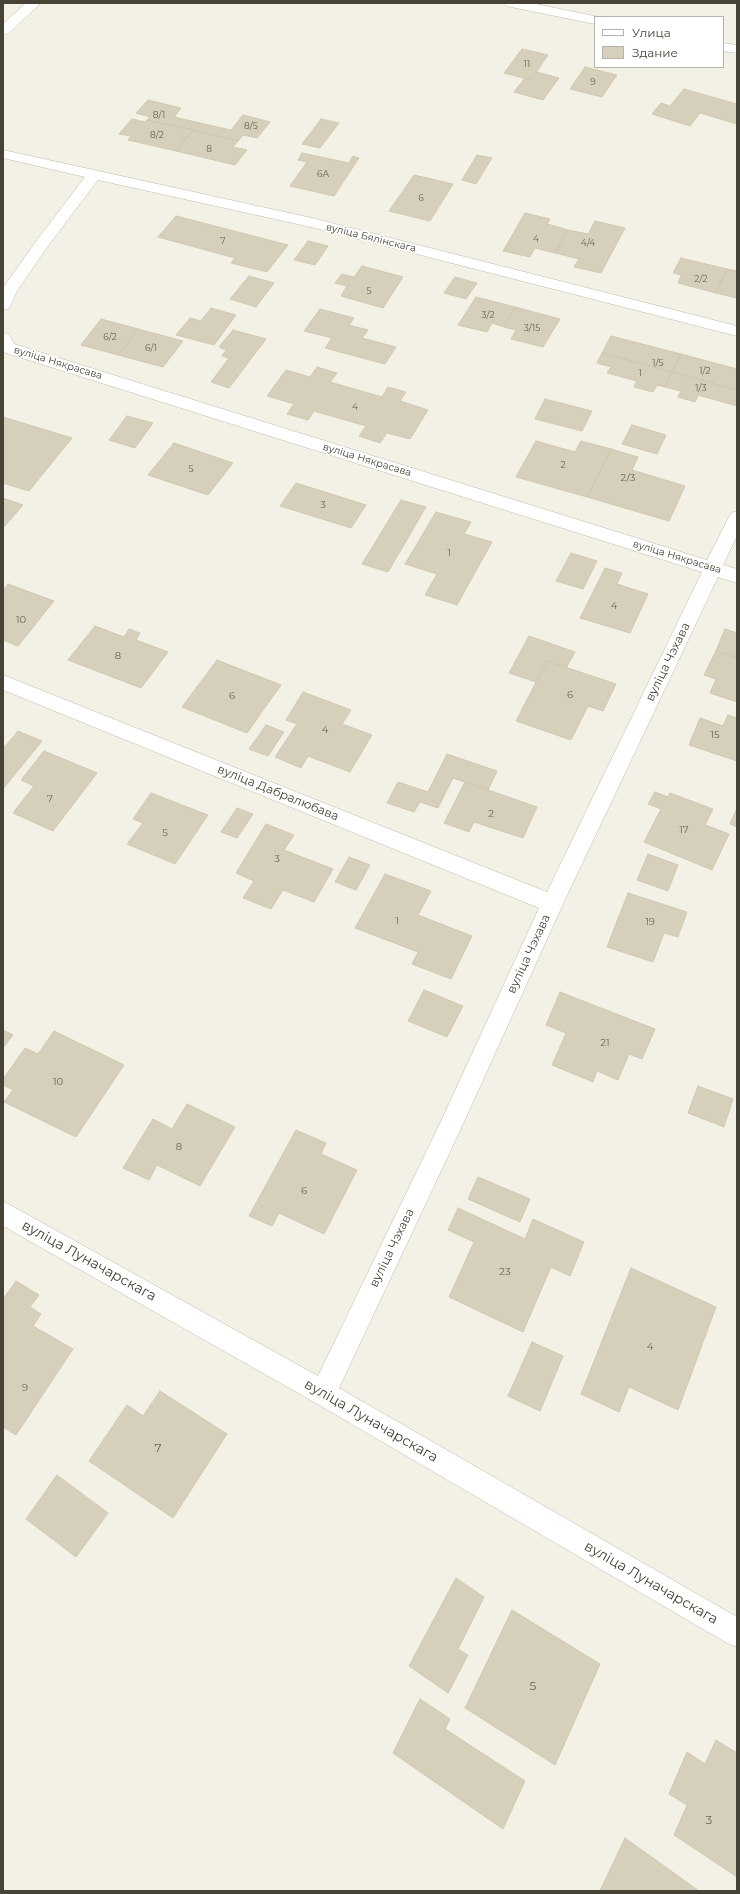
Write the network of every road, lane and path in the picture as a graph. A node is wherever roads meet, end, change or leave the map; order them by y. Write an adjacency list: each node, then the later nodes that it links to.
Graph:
1 (34, 3): 4 (street)
2 (511, 3): 3 (street)
3 (594, 20)
4 (3, 31)
5 (724, 47): 6 (street)
6 (737, 49)
7 (3, 154): 8 (street, вуліца Бялінскага)
8 (94, 175): 9 (street); 10 (street, вуліца Бялінскага)
9 (3, 305)
10 (737, 331)
11 (3, 338): 13 (street, вуліца Някрасава)
12 (737, 517): 13 (street, вуліца Чэхава)
13 (712, 568): 14 (street, вуліца Някрасава); 16 (street, вуліца Чэхава)
14 (737, 576)
15 (3, 682): 16 (street, вуліца Дабралюбава)
16 (552, 904): 18 (street, вуліца Чэхава)
17 (3, 1213): 18 (street, вуліца Луначарскага)
18 (323, 1393): 19 (street, вуліца Луначарскага)
19 (737, 1633)

